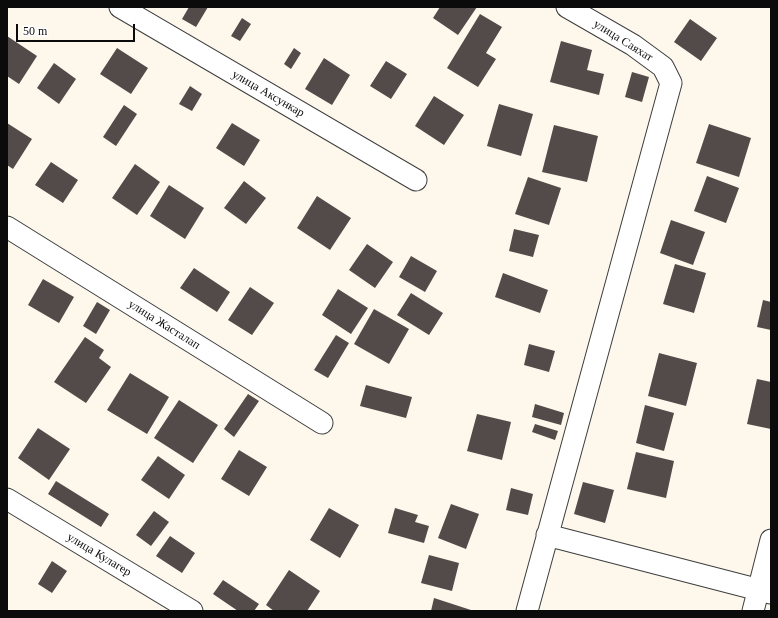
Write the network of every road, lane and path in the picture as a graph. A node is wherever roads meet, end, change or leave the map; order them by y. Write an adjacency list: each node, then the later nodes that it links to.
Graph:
1 (120, 7): 3 (street, улица Аксункар)
2 (567, 7): 7 (street, улица Саяхат)
3 (416, 180)
4 (7, 227): 5 (street, улица Жасталап)
5 (322, 423)
6 (7, 499): 10 (street, улица Кулагер)
7 (547, 535): 9 (street); 11 (street)
8 (771, 540): 9 (street)
9 (765, 592): 12 (street)
10 (192, 611)
11 (527, 611)
12 (753, 611)

